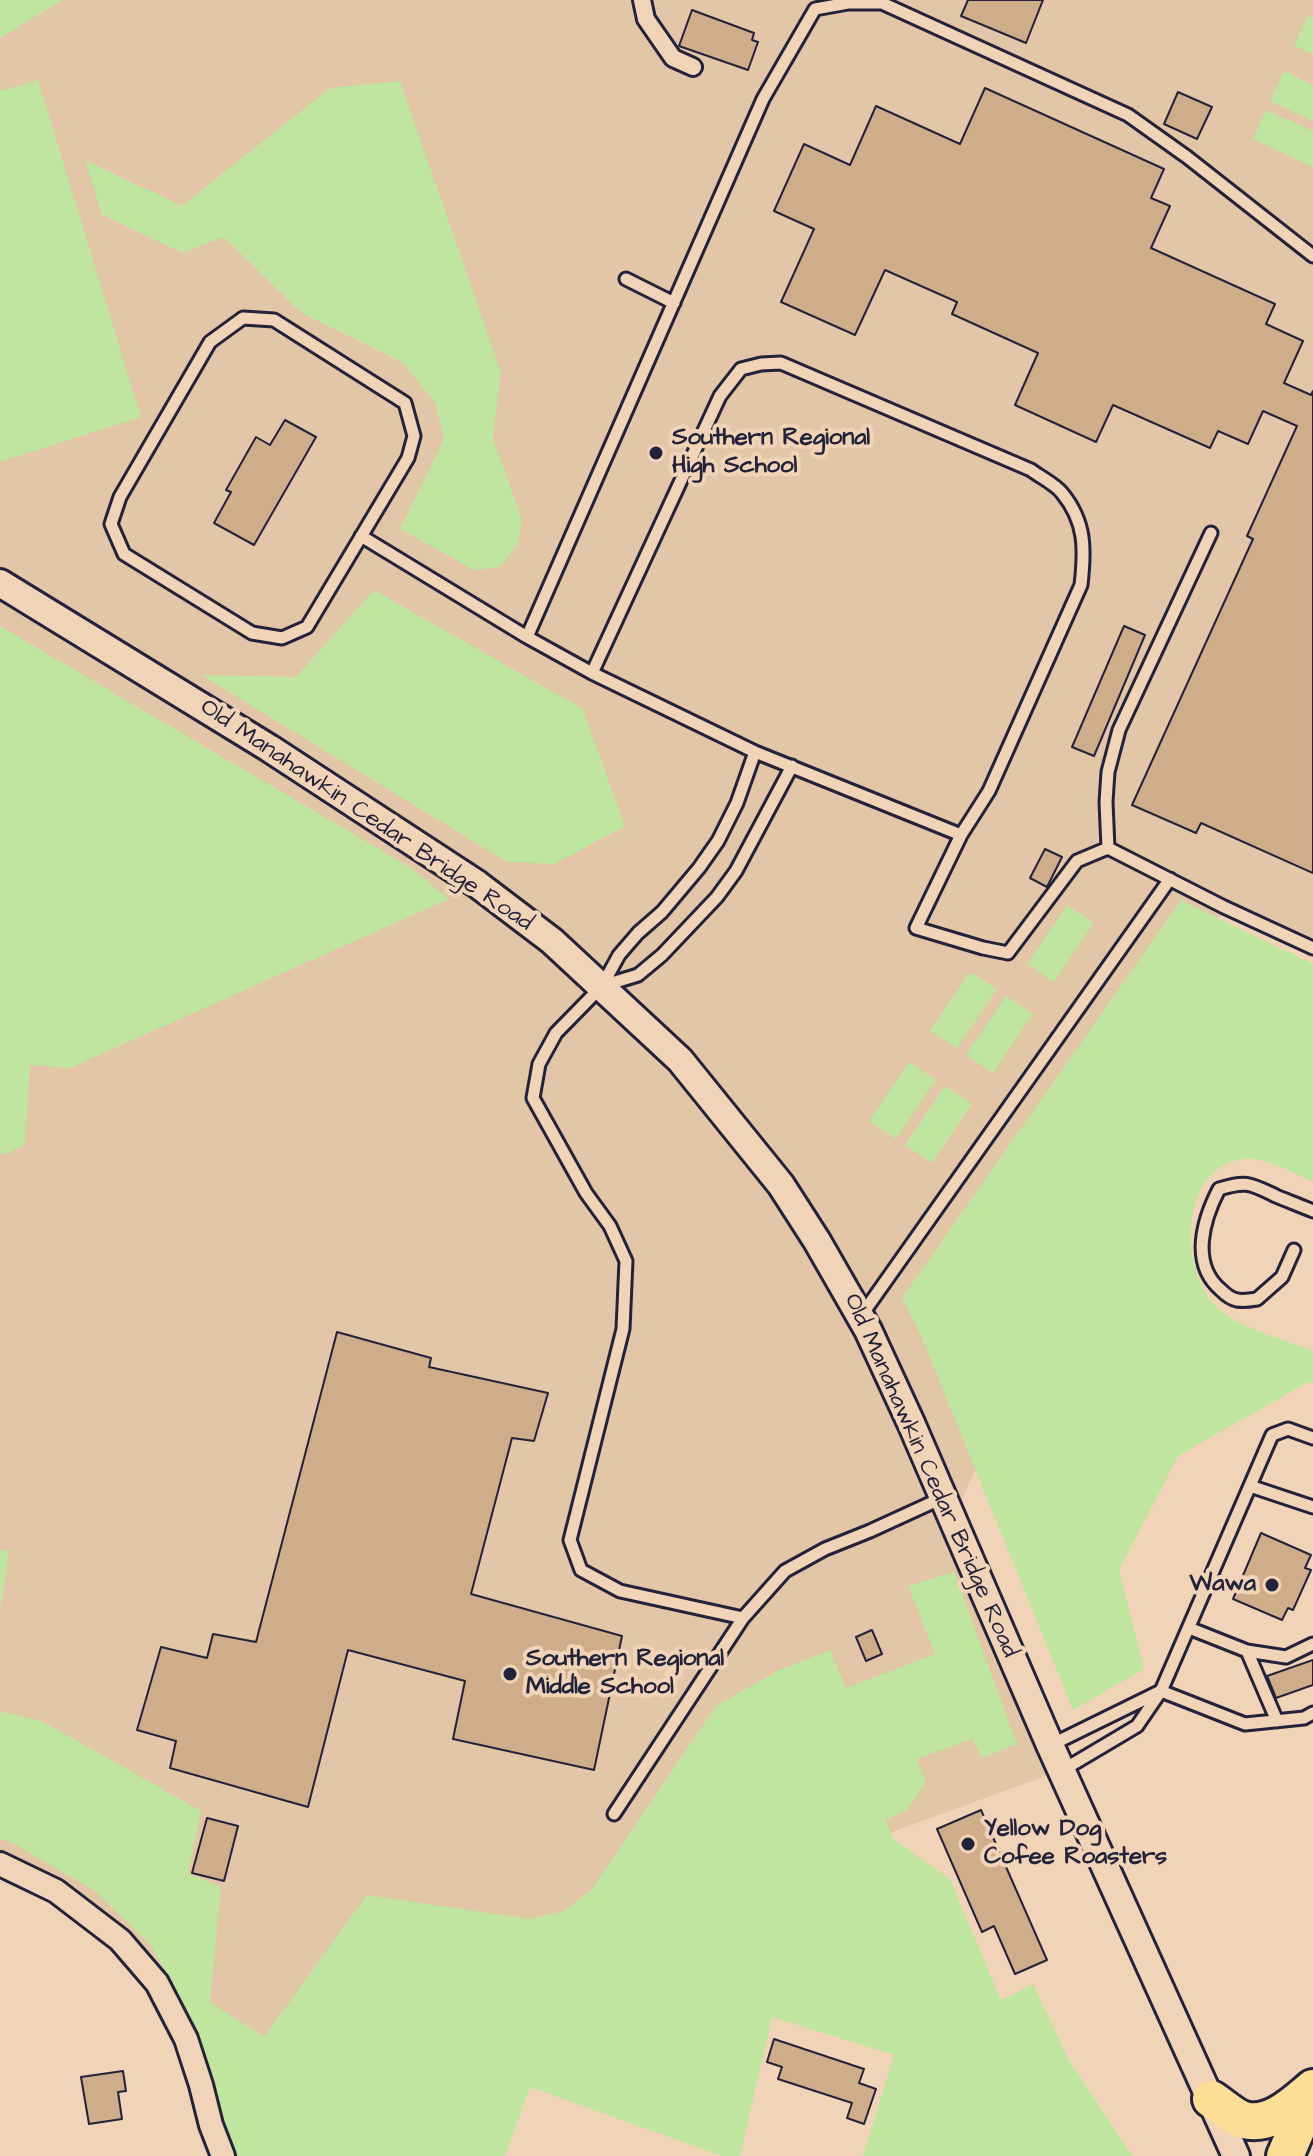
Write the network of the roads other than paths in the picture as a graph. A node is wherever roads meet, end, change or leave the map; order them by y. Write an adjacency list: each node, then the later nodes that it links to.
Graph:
1 (642, 0): 2 (street)
2 (693, 67)
3 (1313, 256): 5 (lane)
4 (626, 279): 5 (lane)
5 (674, 303): 9 (lane)
6 (1211, 533): 14 (lane)
7 (361, 536): 7 (lane); 9 (lane)
8 (0, 583): 17 (street, Old Manahawkin Cedar Bridge Road)
9 (527, 637): 10 (lane)
10 (592, 673): 11 (lane); 13 (lane)
11 (755, 752): 12 (lane); 17 (lane)
12 (792, 766): 13 (lane); 17 (lane)
13 (961, 835): 14 (lane)
14 (1108, 848): 15 (lane)
15 (1170, 879): 16 (lane); 20 (lane)
16 (1313, 948)
17 (602, 986): 20 (street, Old Manahawkin Cedar Bridge Road); 25 (lane)
18 (1313, 1211): 19 (lane)
19 (1294, 1250)
20 (861, 1316): 23 (street, Old Manahawkin Cedar Bridge Road)
21 (1313, 1438): 22 (lane)
22 (1250, 1486): 24 (lane); 26 (lane)
23 (942, 1498): 25 (lane); 32 (street, Old Manahawkin Cedar Bridge Road)
24 (1313, 1507)
25 (743, 1618): 34 (lane)
26 (1189, 1628): 28 (lane); 29 (lane)
27 (1313, 1644): 28 (lane)
28 (1247, 1651): 31 (lane)
29 (1161, 1691): 31 (lane); 32 (lane); 33 (lane)
30 (1313, 1713): 31 (lane)
31 (1277, 1721)
32 (1050, 1745): 33 (street, Old Manahawkin Cedar Bridge Road)
33 (1062, 1770): 37 (street, Old Manahawkin Cedar Bridge Road)
34 (614, 1814)
35 (0, 1864): 38 (street)
36 (1313, 2089): 37 (highway); 40 (highway)
37 (1211, 2099): 39 (street, Old Manahawkin Cedar Bridge Road)
38 (223, 2156)
39 (1236, 2156)
40 (1285, 2156)

